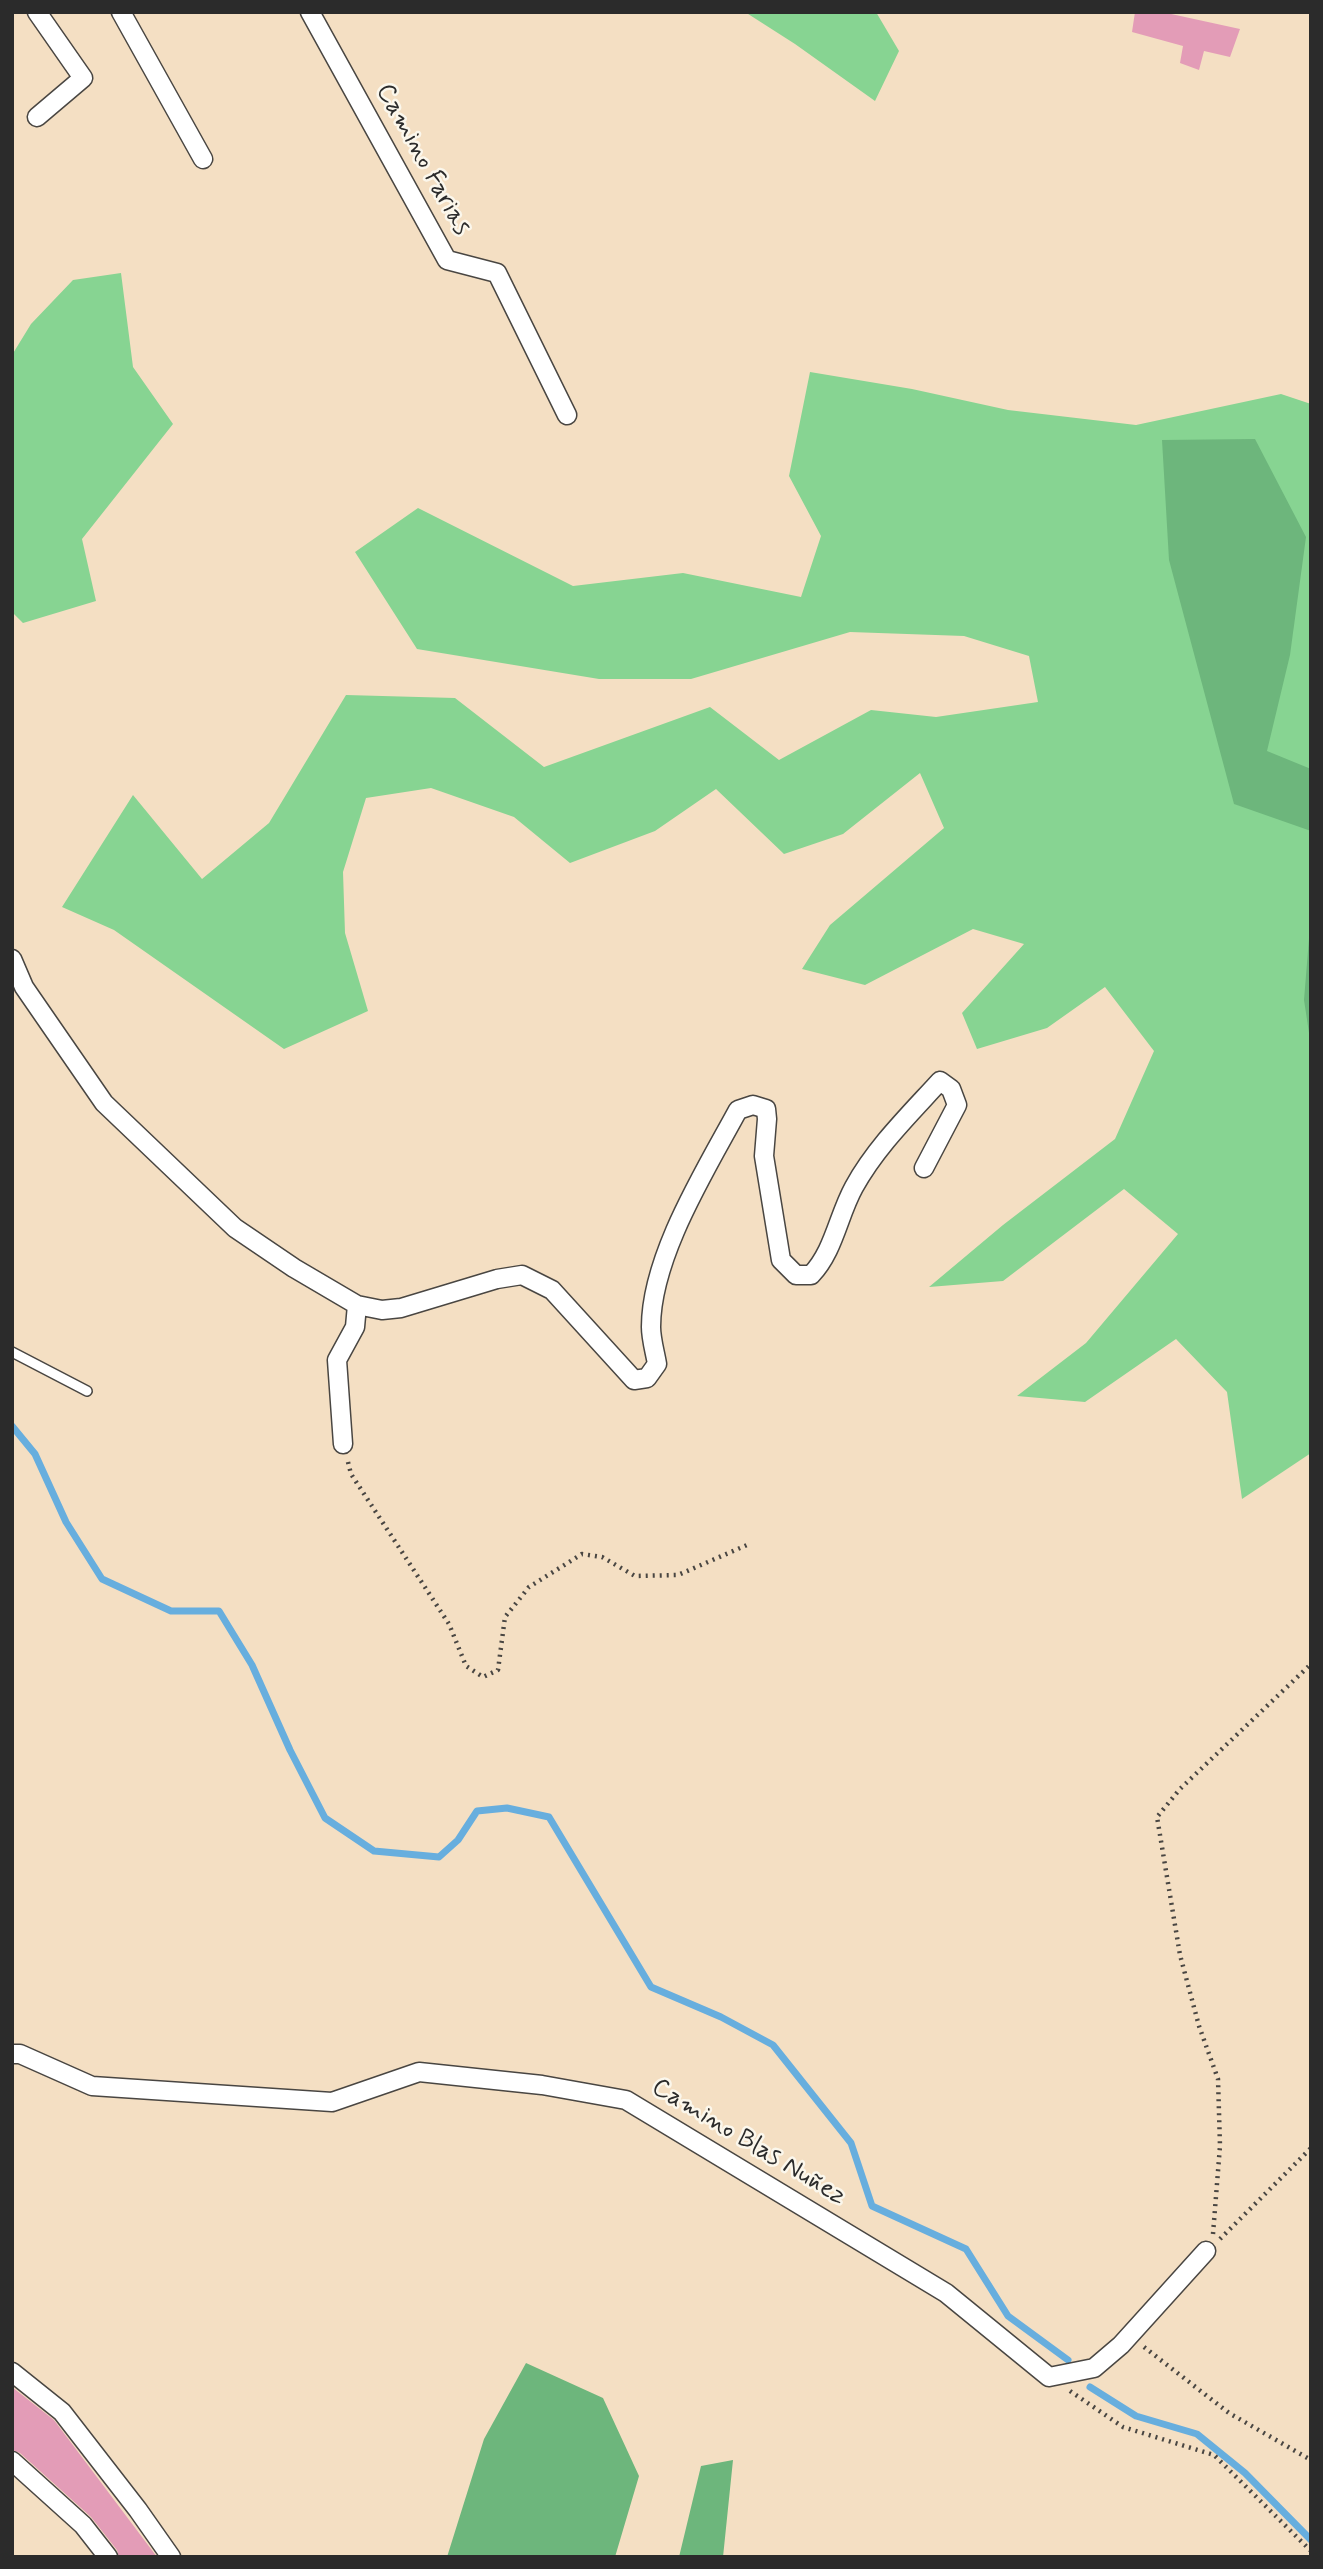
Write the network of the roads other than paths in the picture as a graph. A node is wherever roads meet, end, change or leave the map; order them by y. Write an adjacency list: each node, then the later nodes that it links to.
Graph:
1 (37, 12): 4 (street)
2 (121, 12): 5 (street)
3 (310, 12): 6 (street, Camino Farias)
4 (37, 117)
5 (203, 159)
6 (567, 415)
7 (12, 959): 9 (street)
8 (925, 1168): 9 (street)
9 (357, 1305): 12 (street)
10 (12, 1352): 11 (lane)
11 (87, 1391)
12 (343, 1444)
13 (12, 2054): 14 (street, Camino Blas Nuñez)
14 (1206, 2251)
15 (12, 2372): 18 (street)
16 (12, 2461): 17 (street)
17 (108, 2557)
18 (171, 2557)

